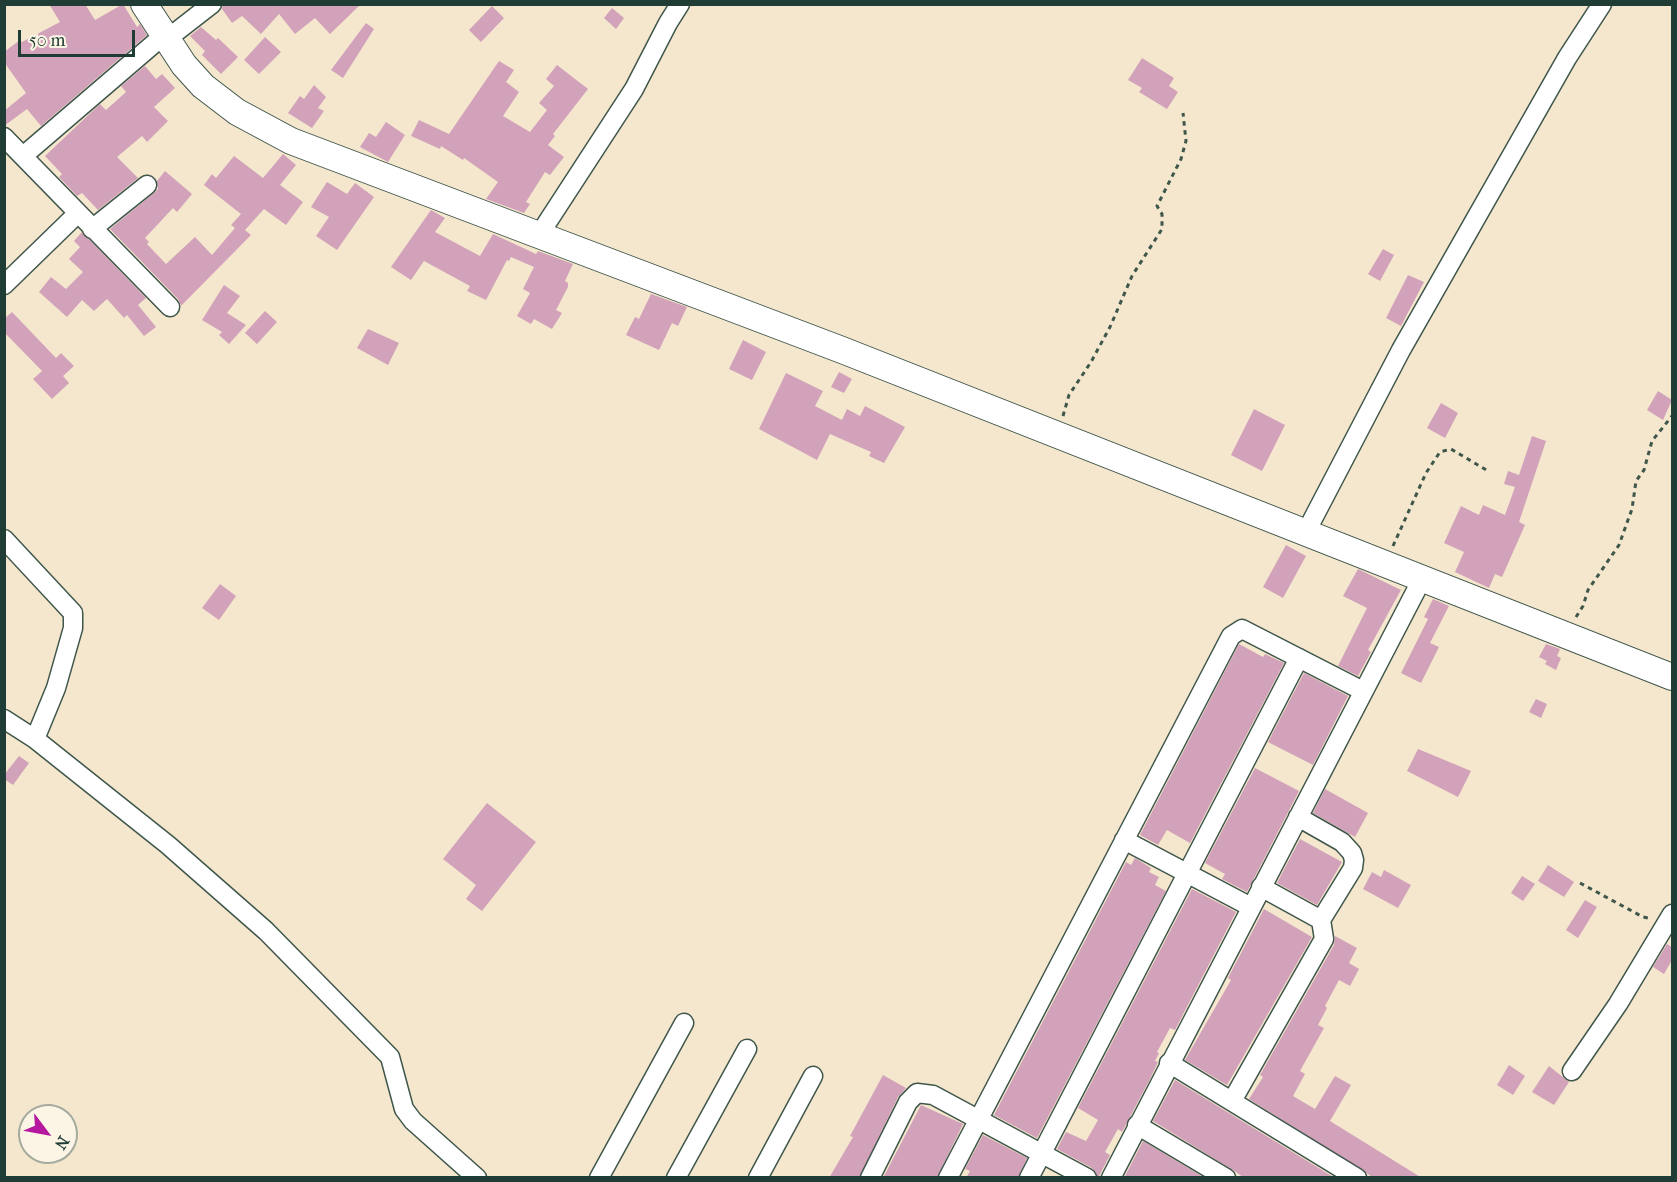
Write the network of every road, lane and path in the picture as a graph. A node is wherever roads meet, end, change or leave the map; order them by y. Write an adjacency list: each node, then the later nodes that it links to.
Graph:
1 (144, 4): 5 (main road)
2 (212, 4): 5 (street)
3 (680, 4): 12 (street)
4 (1602, 4): 18 (street)
5 (166, 37): 8 (street); 12 (main road)
6 (1183, 113): 16 (path)
7 (4, 137): 8 (street)
8 (23, 156): 10 (street)
9 (147, 184): 11 (street)
10 (77, 214): 11 (street); 13 (street)
11 (92, 230): 14 (street)
12 (538, 235): 16 (main road)
13 (4, 285)
14 (170, 308)
15 (1672, 416): 22 (path)
16 (1056, 435): 18 (main road)
17 (1488, 471): 20 (path)
18 (1306, 532): 20 (main road)
19 (4, 539): 27 (street)
20 (1386, 565): 21 (main road)
21 (1422, 579): 22 (main road); 25 (street)
22 (1562, 635): 24 (main road)
23 (1299, 658): 25 (street); 29 (street); 30 (street)
24 (1672, 677)
25 (1363, 691): 28 (street)
26 (4, 719): 27 (street)
27 (35, 739): 46 (street)
28 (1298, 817): 32 (street); 35 (street)
29 (1124, 840): 30 (street); 42 (street)
30 (1187, 872): 33 (street); 44 (street)
31 (1580, 883): 34 (path)
32 (1261, 887): 33 (street); 35 (street)
33 (1251, 906): 38 (street)
34 (1670, 919): 39 (street)
35 (1321, 920): 41 (street)
36 (684, 1023): 47 (street)
37 (747, 1049): 48 (street)
38 (1169, 1063): 41 (street); 43 (street)
39 (1572, 1071)
40 (813, 1076): 49 (street)
41 (1232, 1101): 45 (street)
42 (977, 1119): 44 (street); 50 (street); 51 (street)
43 (1137, 1125): 54 (street); 55 (street)
44 (1041, 1153): 52 (street); 53 (street)
45 (1351, 1176)
46 (477, 1178)
47 (599, 1178)
48 (676, 1178)
49 (758, 1178)
50 (870, 1178)
51 (948, 1178)
52 (1029, 1178)
53 (1087, 1178)
54 (1111, 1178)
55 (1226, 1178)

